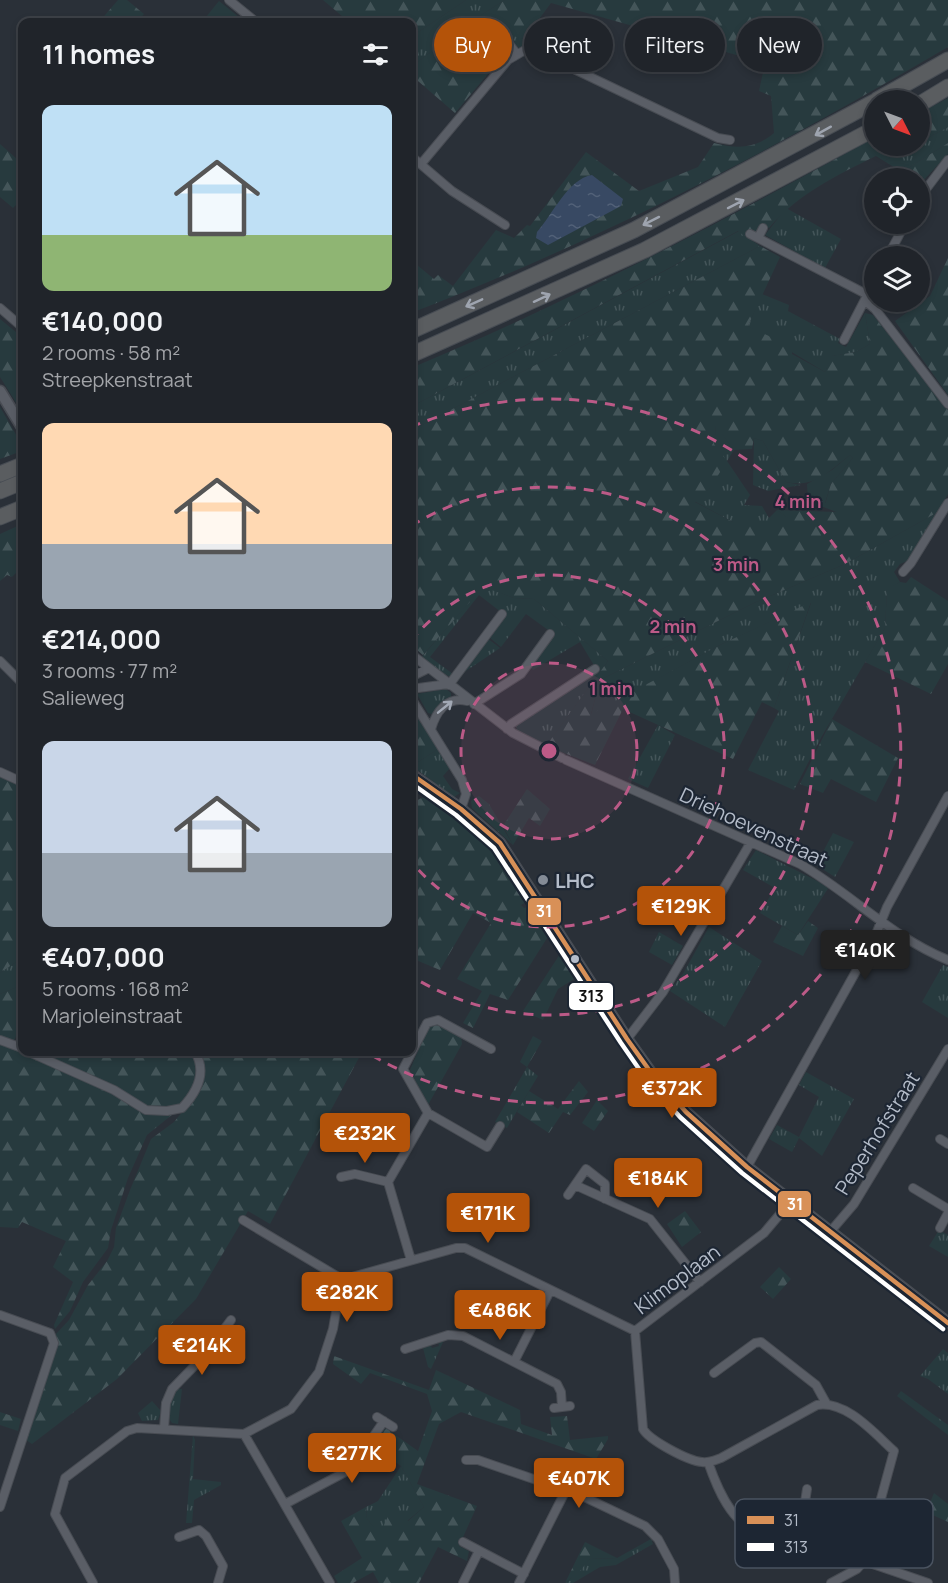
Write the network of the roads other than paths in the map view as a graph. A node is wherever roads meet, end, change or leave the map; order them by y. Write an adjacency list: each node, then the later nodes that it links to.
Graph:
1 (229, 0): 2 (street)
2 (251, 18)
3 (512, 48): 4 (street)
4 (516, 53): 11 (street); 14 (street)
5 (948, 60): 7 (highway)
6 (948, 87): 8 (highway)
7 (895, 90)
8 (930, 98)
9 (864, 107): 25 (highway, one-way to 25)
10 (864, 134): 27 (highway, one-way to 10)
11 (730, 140)
12 (416, 160): 14 (street)
13 (948, 160): 15 (street)
14 (421, 164): 16 (street)
15 (930, 184)
16 (505, 225)
17 (763, 228): 19 (street)
18 (750, 234): 19 (street)
19 (758, 238): 20 (street)
20 (864, 297)
21 (864, 302): 26 (street)
22 (0, 308): 24 (street)
23 (877, 312): 29 (street)
24 (18, 324)
25 (416, 329)
26 (844, 340)
27 (416, 353)
28 (0, 391): 30 (street)
29 (948, 404)
30 (18, 420)
31 (18, 467): 32 (highway)
32 (0, 474)
33 (18, 484): 34 (highway)
34 (0, 491)
35 (948, 503): 38 (street)
36 (18, 510): 37 (highway)
37 (0, 517)
38 (903, 572)
39 (502, 614): 47 (street)
40 (550, 634): 49 (street)
41 (416, 658): 43 (street, Driehoevenstraat)
42 (0, 661): 46 (street)
43 (429, 668): 45 (street); 47 (street, Driehoevenstraat)
44 (595, 669): 52 (street)
45 (416, 674)
46 (18, 678)
47 (448, 685): 48 (street); 49 (street, Driehoevenstraat)
48 (416, 688)
49 (472, 703): 51 (street, one-way to 49); 52 (street, Driehoevenstraat)
50 (416, 706): 51 (street)
51 (431, 729): 57 (street)
52 (507, 729): 58 (street, Driehoevenstraat)
53 (0, 772): 55 (street)
54 (416, 778): 57 (street)
55 (18, 780)
56 (948, 796): 59 (street)
57 (461, 809): 61 (street)
58 (751, 842): 59 (street, Driehoevenstraat); 61 (street)
59 (882, 921): 60 (street, Driehoevenstraat); 74 (street)
60 (948, 960)
61 (627, 1039): 74 (street)
62 (0, 1040): 64 (street)
63 (416, 1044): 65 (street)
64 (18, 1047)
65 (491, 1049)
66 (948, 1049): 85 (street, Peperhofstraat)
67 (38, 1056): 68 (street)
68 (197, 1056)
69 (410, 1056): 70 (street)
70 (428, 1113): 71 (street); 76 (street)
71 (500, 1126)
72 (940, 1139): 73 (street)
73 (948, 1144)
74 (747, 1167): 81 (street)
75 (341, 1177): 76 (street)
76 (388, 1182): 86 (street)
77 (574, 1185): 79 (street); 80 (street); 80 (street)
78 (913, 1188): 82 (street)
79 (568, 1195)
80 (604, 1199): 88 (street)
81 (790, 1201): 85 (street); 88 (street, Klimoplaan)
82 (948, 1211): 84 (street)
83 (243, 1220): 87 (street)
84 (940, 1228)
85 (831, 1232): 92 (street)
86 (411, 1260): 87 (street, Klimoplaan); 89 (street, Klimoplaan)
87 (345, 1281): 103 (street)
88 (700, 1282): 93 (street, Klimoplaan)
89 (550, 1291): 93 (street, Klimoplaan); 97 (street)
90 (0, 1315): 111 (street)
91 (231, 1320): 102 (street)
92 (948, 1323)
93 (635, 1331): 105 (street)
94 (418, 1344): 95 (street); 96 (street); 97 (street)
95 (405, 1349)
96 (422, 1354)
97 (514, 1362): 100 (street)
98 (714, 1373): 99 (street)
99 (826, 1403): 105 (street); 109 (street)
100 (562, 1406)
101 (393, 1427): 110 (street)
102 (164, 1428): 103 (street); 119 (street)
103 (244, 1434): 110 (street)
104 (466, 1460): 107 (street)
105 (708, 1462): 112 (street)
106 (807, 1489): 108 (street)
107 (566, 1490): 118 (street); 125 (street)
108 (805, 1499)
109 (881, 1499)
110 (285, 1504): 121 (street)
111 (0, 1507)
112 (735, 1515)
113 (179, 1537): 120 (street)
114 (463, 1542): 115 (street)
115 (479, 1551): 118 (street); 122 (street)
116 (858, 1568): 126 (street)
117 (884, 1568): 127 (street)
118 (524, 1574): 123 (street)
119 (93, 1583)
120 (218, 1583)
121 (330, 1583)
122 (463, 1583)
123 (519, 1583)
124 (669, 1583): 125 (street)
125 (675, 1583)
126 (831, 1583)
127 (928, 1583)

